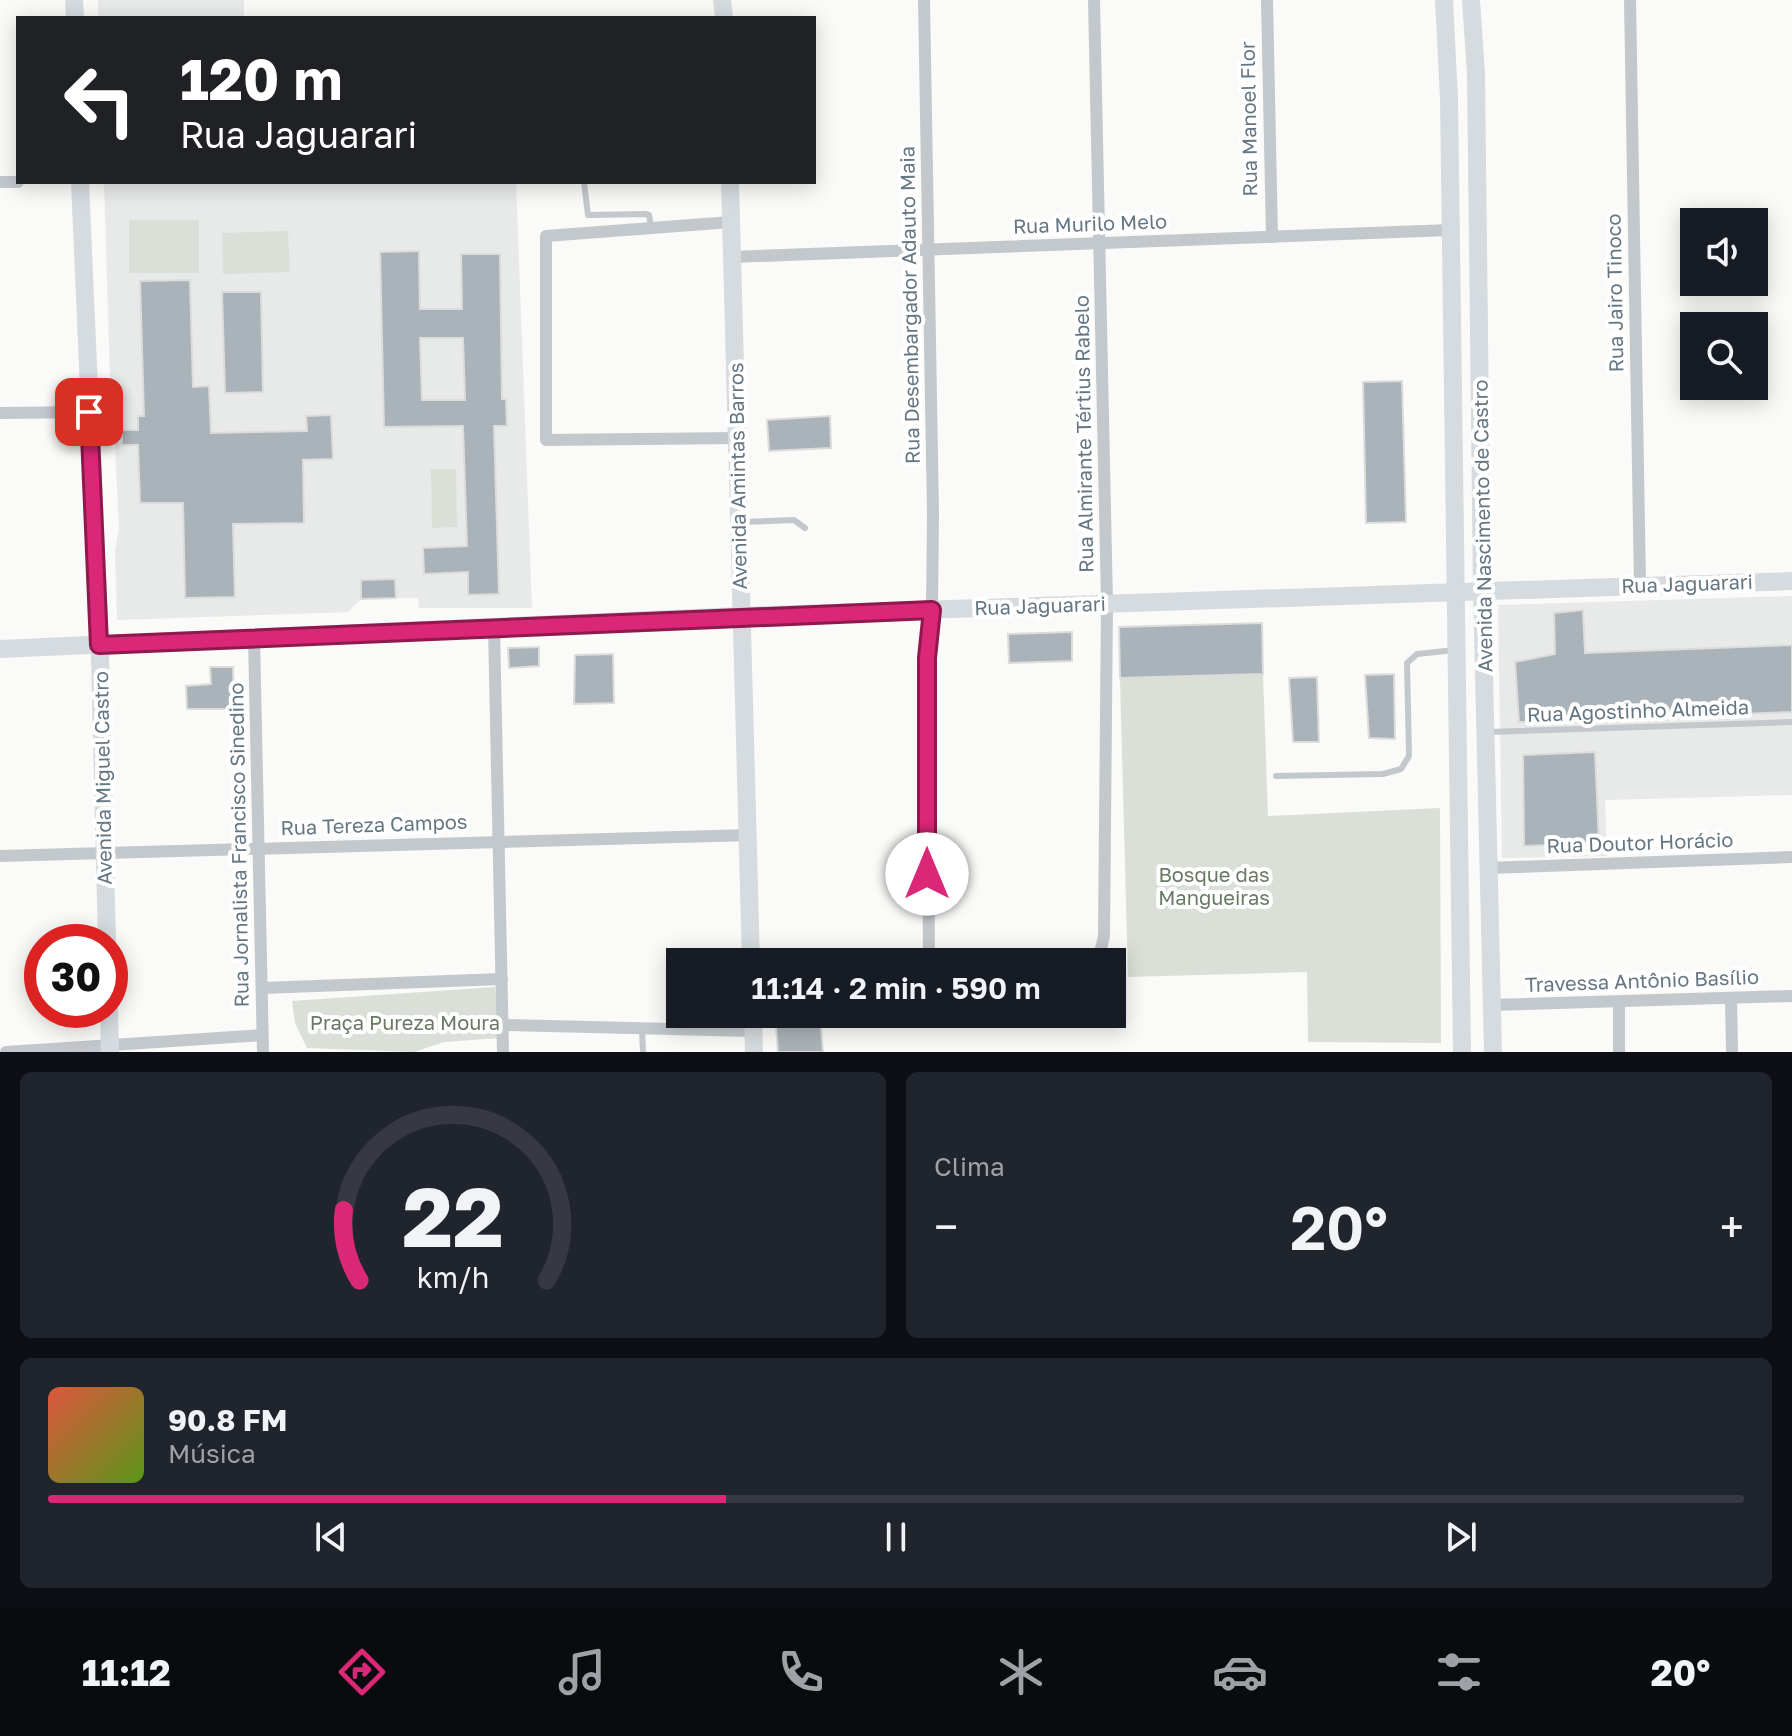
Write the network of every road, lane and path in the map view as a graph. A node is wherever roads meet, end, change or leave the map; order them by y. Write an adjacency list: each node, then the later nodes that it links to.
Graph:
1 (924, 0): 17 (street, Rua Desembargador Adauto Maia)
2 (1094, 0): 16 (street, Rua Almirante Tértius Rabelo)
3 (1267, 0): 15 (street, Rua Manoel Flor)
4 (1444, 0): 8 (main road, Avenida Nascimento de Castro)
5 (1471, 0): 7 (main road, Avenida Nascimento de Castro)
6 (1630, 0): 27 (street, Rua Jairo Tinoco)
7 (1476, 74): 8 (main road); 20 (main road, Avenida Nascimento de Castro)
8 (1449, 98): 14 (main road, Avenida Nascimento de Castro)
9 (80, 184): 21 (main road, Avenida Miguel Castro)
10 (584, 184): 13 (lane)
11 (730, 184): 12 (main road, Avenida Amintas Barros)
12 (731, 222): 13 (street); 18 (main road, Avenida Amintas Barros)
13 (651, 227): 23 (street)
14 (1450, 230): 15 (street, Rua Murilo Melo); 19 (main road, Avenida Nascimento de Castro)
15 (1272, 237): 16 (street, Rua Murilo Melo)
16 (1100, 244): 17 (street, Rua Murilo Melo); 30 (street, Rua Almirante Tértius Rabelo)
17 (929, 250): 18 (street, Rua Murilo Melo); 31 (street, Rua Desembargador Adauto Maia)
18 (732, 257): 23 (main road, Avenida Amintas Barros)
19 (1451, 326): 20 (main road); 29 (main road, Avenida Nascimento de Castro)
20 (1481, 372): 28 (main road, Avenida Nascimento de Castro)
21 (89, 412): 22 (street); 35 (main road, Avenida Miguel Castro)
22 (0, 413)
23 (738, 438): 24 (main road, Avenida Amintas Barros)
24 (741, 522): 25 (lane); 32 (main road, Avenida Amintas Barros)
25 (805, 528)
26 (1792, 581): 27 (main road, Rua Jaguarari)
27 (1640, 585): 28 (main road, Rua Jaguarari)
28 (1482, 590): 29 (main road, Rua Jaguarari); 39 (main road, Avenida Nascimento de Castro)
29 (1454, 592): 30 (main road, Rua Jaguarari); 37 (main road, Avenida Nascimento de Castro)
30 (1107, 603): 31 (main road, Rua Jaguarari); 53 (street, Rua Almirante Tértius Rabelo)
31 (932, 610): 32 (main road, Rua Jaguarari); 52 (street, Rua Desembargador Adauto Maia)
32 (741, 616): 33 (main road, Rua Jaguarari); 43 (main road, Avenida Amintas Barros)
33 (494, 627): 34 (main road, Rua Jaguarari); 44 (street)
34 (254, 638): 35 (main road, Rua Jaguarari); 45 (street, Rua Jornalista Francisco Sinedino)
35 (99, 645): 36 (main road, Rua Jaguarari); 46 (main road, Avenida Miguel Castro)
36 (0, 649)
37 (1455, 650): 40 (lane); 42 (main road, Avenida Nascimento de Castro)
38 (1792, 722): 39 (lane, Rua Agostinho Almeida)
39 (1485, 732): 41 (main road, Avenida Nascimento de Castro)
40 (1276, 776)
41 (1486, 798): 42 (main road); 49 (main road, Avenida Nascimento de Castro)
42 (1459, 827): 72 (main road, Avenida Nascimento de Castro)
43 (750, 835): 44 (street, Rua Tereza Campos); 51 (main road, Avenida Amintas Barros)
44 (497, 842): 45 (street, Rua Tereza Campos); 54 (street)
45 (260, 849): 46 (street, Rua Tereza Campos); 55 (street, Rua Jornalista Francisco Sinedino)
46 (105, 853): 47 (street, Rua Tereza Campos); 50 (main road, Avenida Miguel Castro)
47 (0, 856)
48 (1792, 857): 49 (street, Rua Doutor Horácio)
49 (1488, 868): 59 (main road, Avenida Nascimento de Castro)
50 (107, 924)
51 (751, 948)
52 (929, 948)
53 (1101, 948)
54 (502, 979): 55 (street); 60 (street)
55 (263, 988): 65 (street, Rua Jornalista Francisco Sinedino)
56 (1792, 996): 57 (street, Travessa Antônio Basílio)
57 (1731, 998): 58 (street, Travessa Antônio Basílio); 75 (street)
58 (1619, 1003): 59 (street, Travessa Antônio Basílio); 74 (street)
59 (1493, 1005): 73 (main road, Avenida Nascimento de Castro)
60 (503, 1025): 64 (street); 69 (street)
61 (109, 1028): 66 (main road)
62 (666, 1028): 64 (street)
63 (753, 1028): 71 (main road)
64 (642, 1029): 70 (lane)
65 (262, 1035): 66 (street); 68 (street, Rua Jornalista Francisco Sinedino)
66 (110, 1050): 67 (street)
67 (6, 1052)
68 (263, 1052)
69 (503, 1052)
70 (643, 1052)
71 (754, 1052)
72 (1461, 1052)
73 (1493, 1052)
74 (1619, 1052)
75 (1732, 1052)

